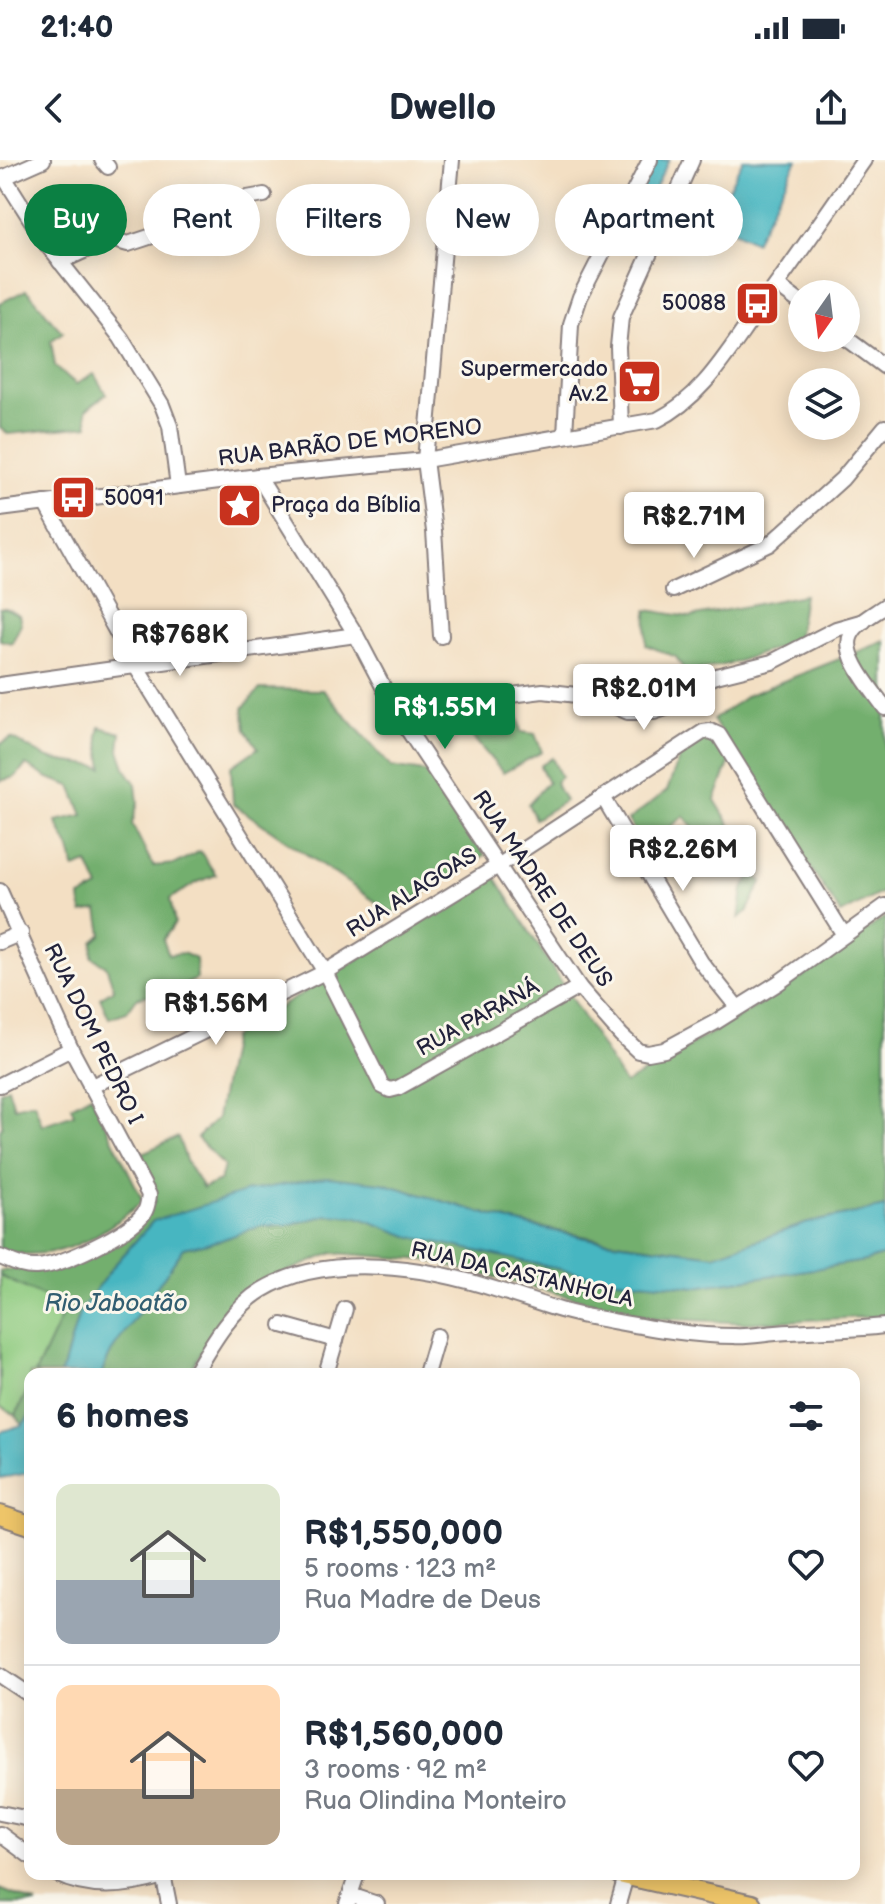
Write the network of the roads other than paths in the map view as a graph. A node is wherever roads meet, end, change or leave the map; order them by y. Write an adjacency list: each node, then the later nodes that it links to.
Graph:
1 (43, 160): 6 (street)
2 (452, 160): 16 (street)
3 (650, 160): 15 (street)
4 (692, 160): 13 (street)
5 (864, 160): 9 (street, RUA BARÃO DE MORENO)
6 (2, 178): 8 (street)
7 (264, 195): 8 (street)
8 (60, 262): 18 (street)
9 (777, 285): 10 (street); 13 (street, RUA BARÃO DE MORENO)
10 (788, 293)
11 (860, 348): 12 (street)
12 (885, 367)
13 (621, 427): 15 (street, RUA BARÃO DE MORENO)
14 (885, 427): 21 (street)
15 (565, 435): 16 (street, RUA BARÃO DE MORENO)
16 (425, 460): 17 (street, RUA BARÃO DE MORENO); 25 (street)
17 (258, 476): 18 (street, RUA BARÃO DE MORENO); 24 (street, RUA MADRE DE DEUS)
18 (178, 486): 19 (street, RUA BARÃO DE MORENO)
19 (45, 503): 20 (street, RUA BARÃO DE MORENO); 26 (street)
20 (0, 509)
21 (673, 590)
22 (885, 606): 23 (street)
23 (864, 621): 28 (street); 29 (street)
24 (356, 635): 26 (street); 29 (street, RUA MADRE DE DEUS)
25 (441, 636)
26 (135, 665): 27 (street); 37 (street)
27 (0, 685)
28 (885, 708)
29 (398, 715): 31 (street, RUA MADRE DE DEUS)
30 (603, 797): 31 (street, RUA ALAGOAS); 35 (street, RUA ALAGOAS); 39 (street)
31 (498, 866): 37 (street, RUA ALAGOAS); 38 (street, RUA MADRE DE DEUS)
32 (0, 891): 34 (street, RUA DOM PEDRO I)
33 (885, 906): 35 (street)
34 (21, 933): 36 (street); 40 (street, RUA DOM PEDRO I)
35 (844, 935): 39 (street)
36 (0, 942)
37 (325, 972): 38 (street, RUA PARANÁ); 42 (street, RUA ALAGOAS)
38 (579, 987): 39 (street, RUA MADRE DE DEUS)
39 (737, 1007)
40 (71, 1049): 41 (street); 42 (street, RUA DOM PEDRO I)
41 (0, 1085)
42 (90, 1087): 43 (street, RUA DOM PEDRO I)
43 (0, 1257)
44 (345, 1309): 48 (street)
45 (282, 1325): 48 (street)
46 (885, 1326): 49 (street, RUA DA CASTANHOLA)
47 (437, 1336): 51 (street)
48 (336, 1340): 50 (street)
49 (198, 1368)
50 (328, 1368)
51 (428, 1368)
52 (0, 1515): 53 (main road)
53 (24, 1523)
54 (0, 1675): 55 (street)
55 (24, 1691)
56 (0, 1813): 57 (street)
57 (24, 1818)
58 (0, 1834): 59 (street)
59 (24, 1852)
60 (74, 1880): 61 (street)
61 (149, 1880)
62 (164, 1880): 66 (street)
63 (621, 1880): 68 (street)
64 (644, 1880): 69 (main road)
65 (348, 1899): 67 (street)
66 (169, 1904)
67 (377, 1904)
68 (618, 1904)
69 (752, 1904)

